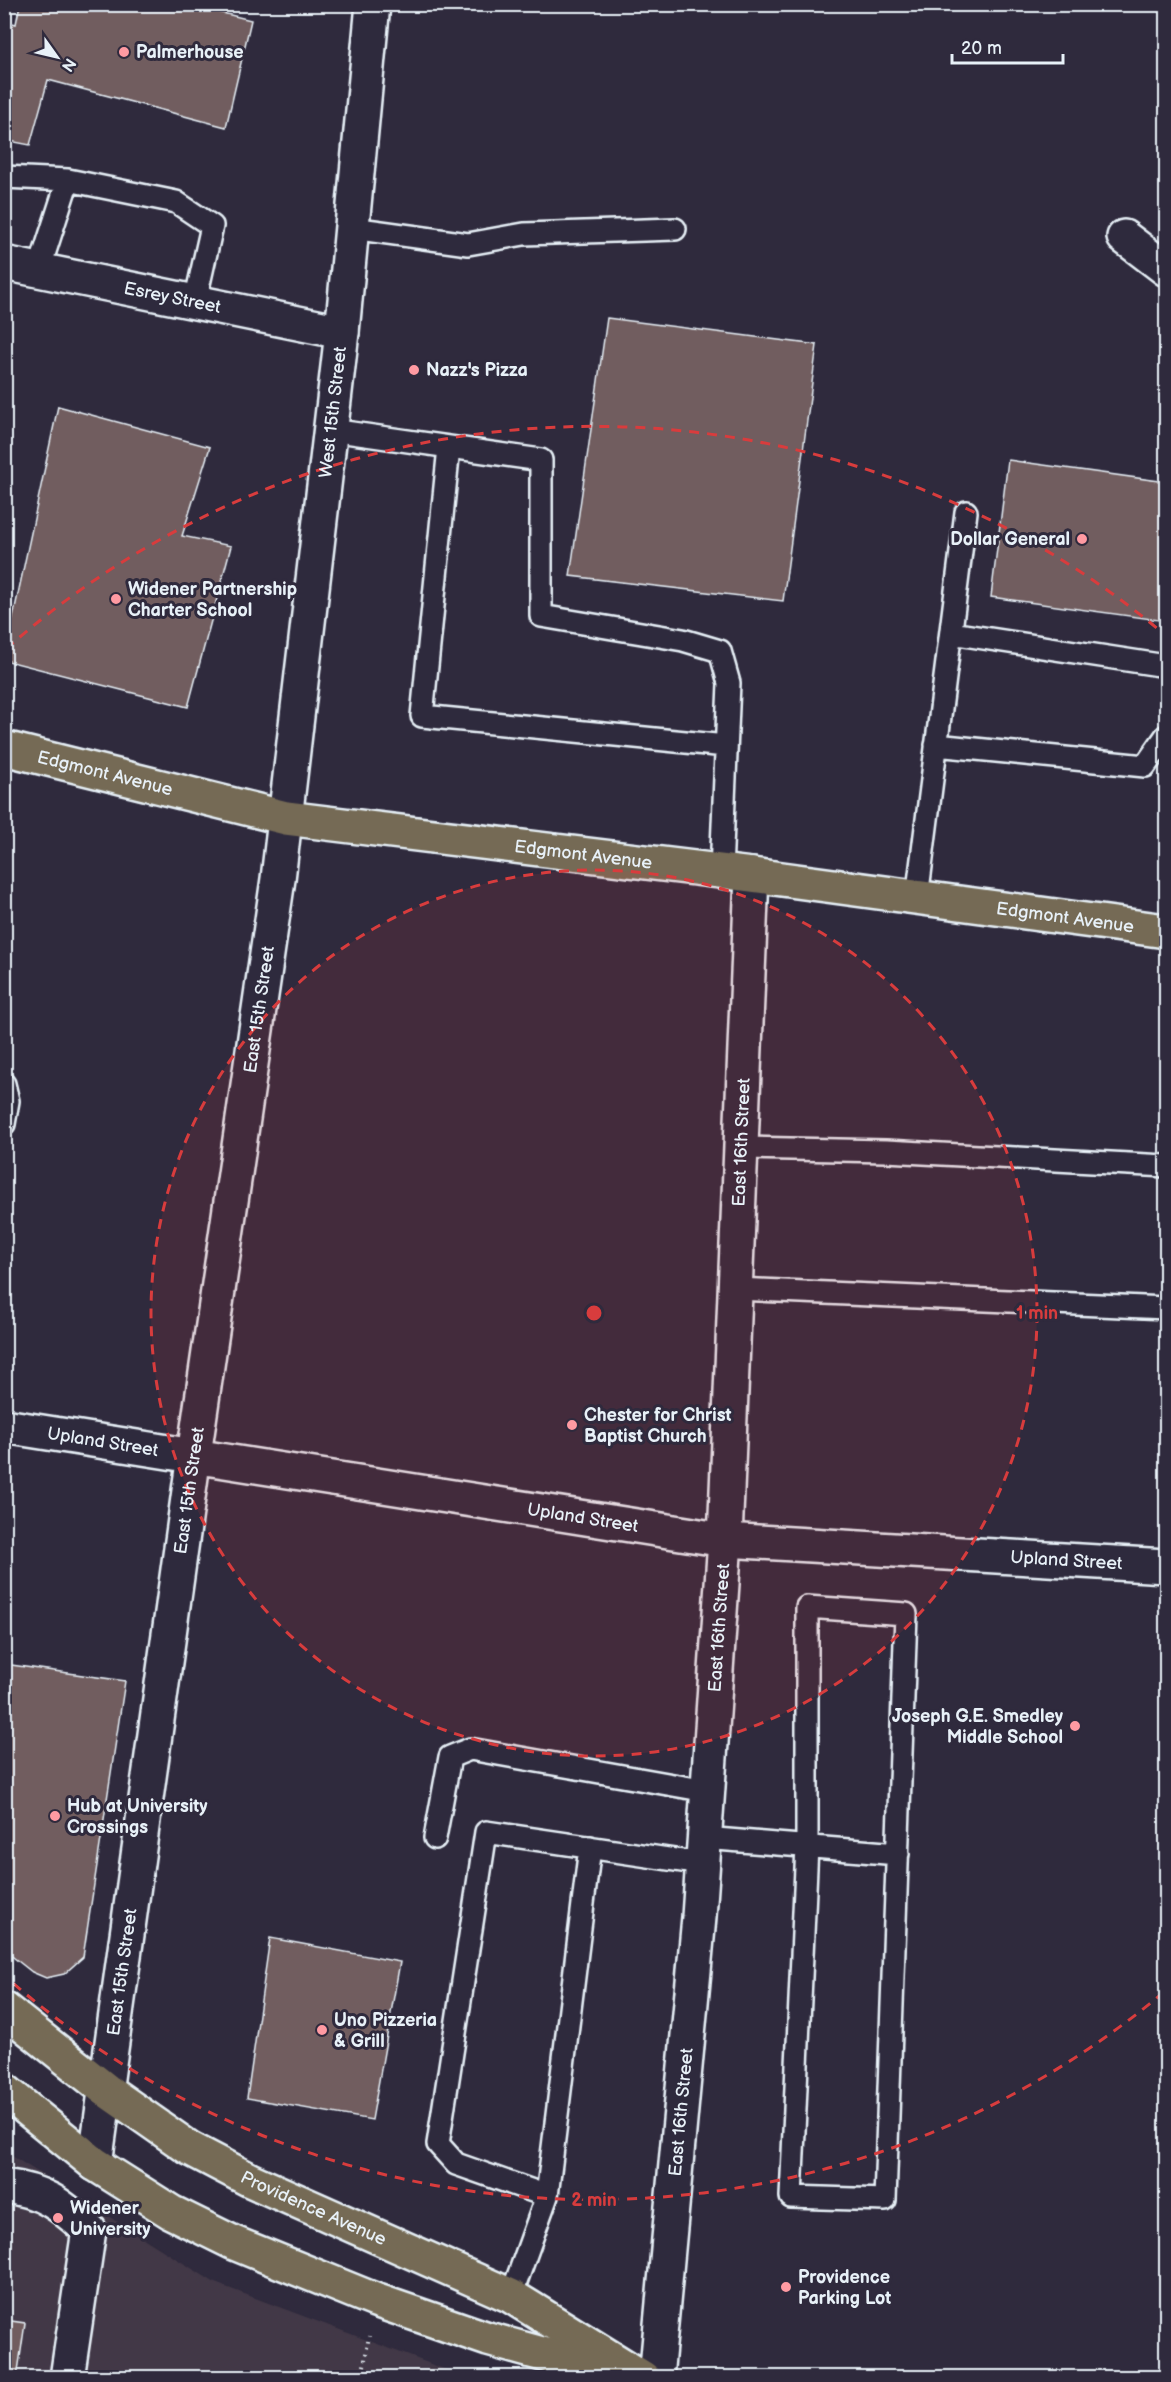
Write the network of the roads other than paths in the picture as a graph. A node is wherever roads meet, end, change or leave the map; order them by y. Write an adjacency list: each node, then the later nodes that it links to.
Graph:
1 (373, 4): 4 (street, West 15th Street)
2 (4, 177): 3 (lane)
3 (68, 180): 9 (lane); 10 (lane)
4 (352, 228): 5 (lane); 11 (street, West 15th Street)
5 (675, 229)
6 (1124, 237): 8 (street)
7 (4, 263): 9 (street, Esrey Street)
8 (1167, 269)
9 (39, 270): 10 (street, Esrey Street)
10 (195, 302): 11 (street, Esrey Street)
11 (342, 332): 12 (street, West 15th Street)
12 (331, 430): 13 (lane); 21 (street, West 15th Street)
13 (449, 447): 19 (lane); 19 (lane)
14 (966, 512): 15 (lane)
15 (951, 633): 16 (lane); 18 (lane)
16 (1167, 666)
17 (1167, 736): 18 (lane)
18 (936, 745): 23 (lane)
19 (726, 746): 22 (lane)
20 (4, 748): 21 (main road, Edgmont Avenue)
21 (286, 818): 22 (main road, Edgmont Avenue); 32 (street, East 15th Street)
22 (736, 874): 23 (main road, Edgmont Avenue); 27 (street, East 16th Street)
23 (917, 898): 24 (main road, Edgmont Avenue)
24 (1167, 931)
25 (4, 1084): 26 (lane)
26 (4, 1124)
27 (741, 1148): 28 (lane); 29 (street, East 16th Street)
28 (1167, 1166)
29 (735, 1289): 30 (lane); 33 (street, East 16th Street)
30 (1167, 1308)
31 (4, 1426): 32 (street, Upland Street)
32 (194, 1455): 33 (street, Upland Street); 43 (street, East 15th Street)
33 (725, 1540): 34 (street, Upland Street); 35 (street, East 16th Street)
34 (1167, 1566)
35 (707, 1791): 36 (lane); 39 (street, East 16th Street)
36 (435, 1838)
37 (807, 1846): 39 (lane); 40 (lane); 40 (lane); 40 (lane)
38 (590, 1847): 39 (lane); 46 (lane); 46 (lane)
39 (703, 1851): 51 (street, East 16th Street)
40 (897, 1854)
41 (4, 2010): 43 (main road, Providence Avenue)
42 (4, 2090): 44 (main road)
43 (105, 2090): 44 (street, East 15th Street); 47 (main road, Providence Avenue)
44 (95, 2164): 49 (main road)
45 (4, 2186): 48 (street)
46 (547, 2196): 47 (lane)
47 (511, 2296): 50 (main road, Providence Avenue)
48 (68, 2378)
49 (628, 2378)
50 (643, 2378)
51 (656, 2378)

